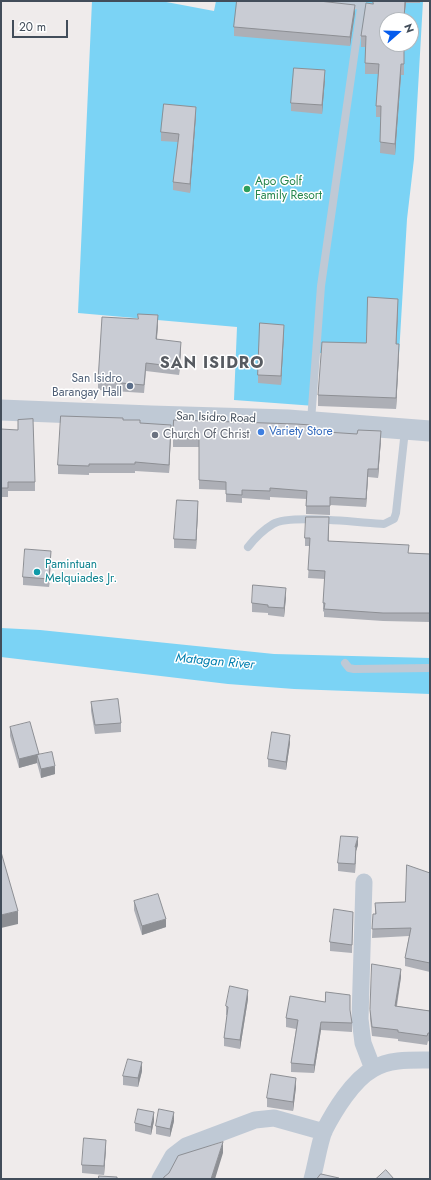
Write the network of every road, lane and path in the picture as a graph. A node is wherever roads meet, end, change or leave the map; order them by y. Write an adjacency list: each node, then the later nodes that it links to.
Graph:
1 (322, 1): 2 (lane)
2 (361, 3): 4 (lane)
3 (1, 410): 4 (street, San Isidro Road)
4 (311, 421): 5 (street, San Isidro Road)
5 (405, 429): 6 (street, San Isidro Road); 7 (lane)
6 (430, 431)
7 (248, 547)
8 (346, 663): 9 (lane)
9 (430, 668)
10 (364, 882): 12 (street)
11 (430, 1060): 12 (street)
12 (373, 1069): 13 (street)
13 (324, 1132): 14 (street); 15 (street)
14 (160, 1179)
15 (312, 1179)

